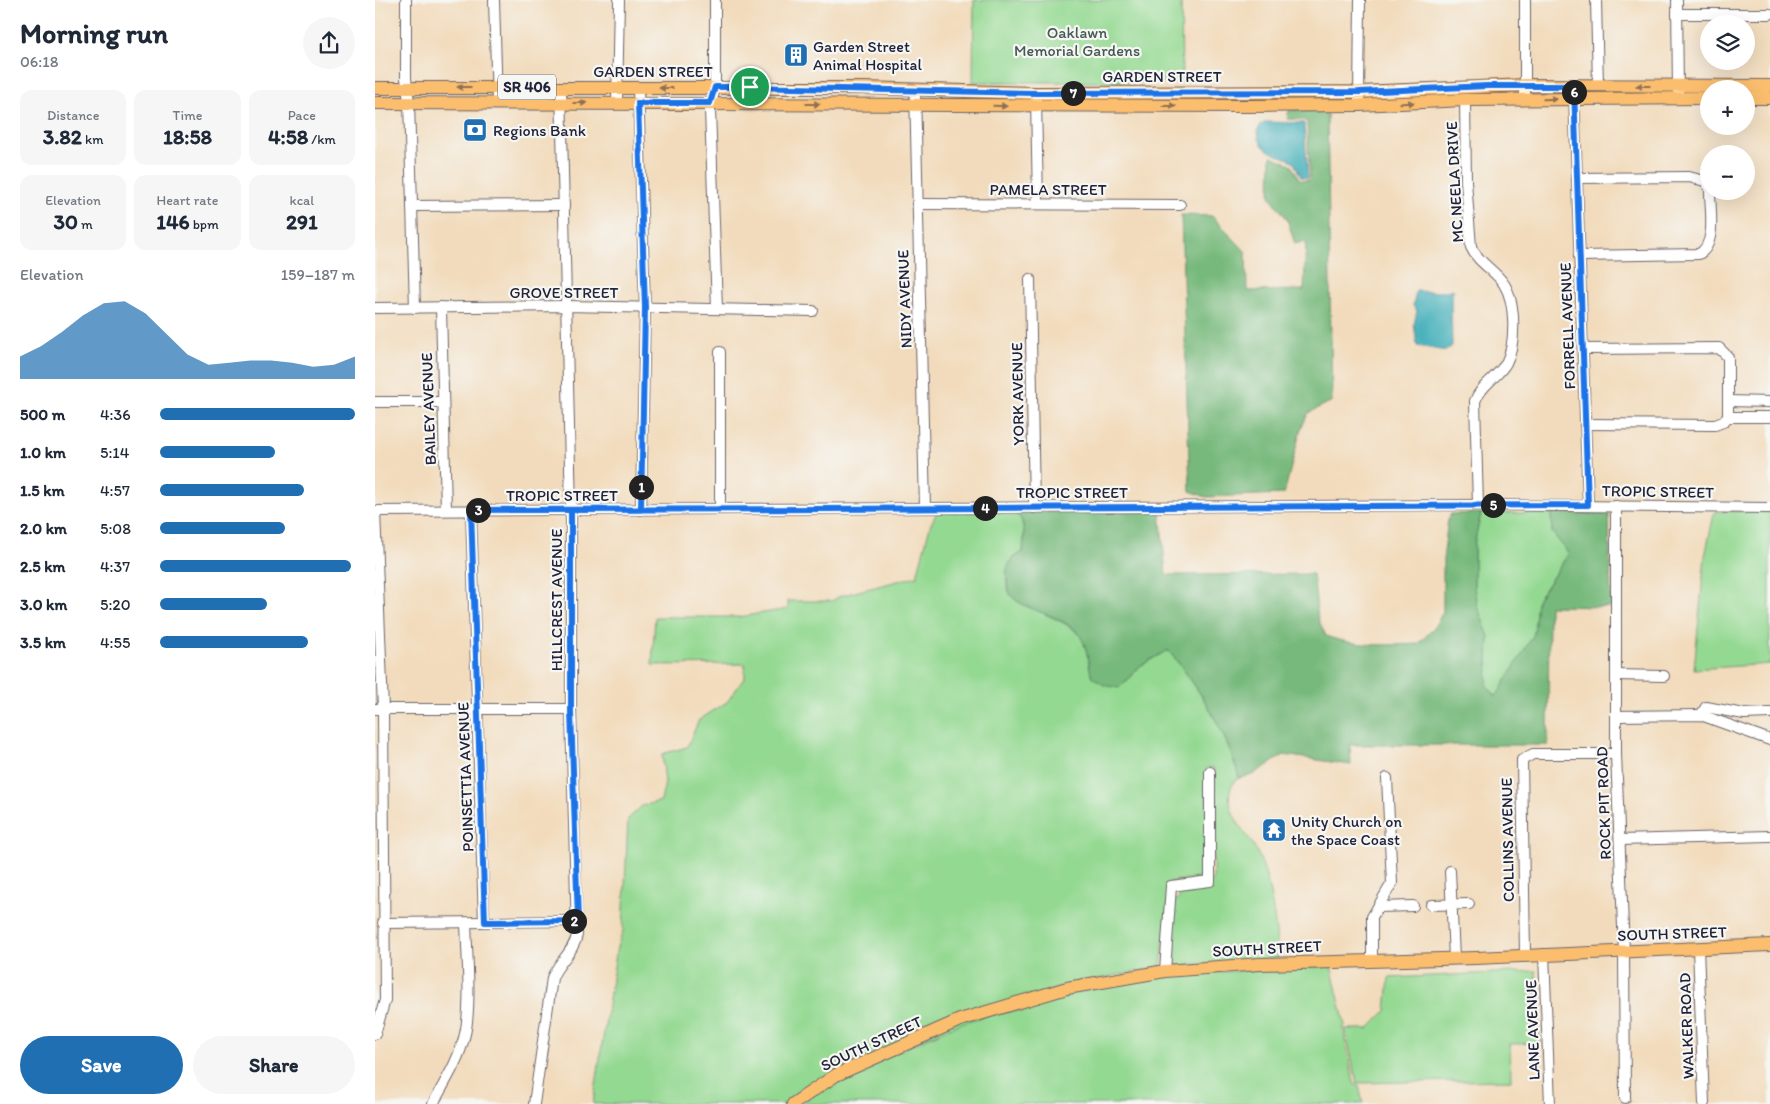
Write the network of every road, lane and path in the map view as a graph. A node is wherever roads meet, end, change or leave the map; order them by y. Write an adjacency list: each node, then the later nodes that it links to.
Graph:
1 (406, 0): 19 (street)
2 (495, 0): 14 (street)
3 (619, 0): 20 (street)
4 (715, 0): 16 (street)
5 (1360, 0): 25 (street)
6 (1525, 0): 11 (street)
7 (1596, 0): 12 (street)
8 (1677, 0): 9 (street)
9 (1677, 14): 10 (street); 27 (street)
10 (1770, 14)
11 (1525, 85): 25 (main road, GARDEN STREET / SR 406); 26 (main road, GARDEN STREET / SR 406); 34 (street)
12 (1598, 86): 26 (main road, GARDEN STREET / SR 406); 27 (main road, GARDEN STREET / SR 406, one-way to 12)
13 (1770, 86): 27 (main road, GARDEN STREET / SR 406)
14 (496, 87): 15 (main road, GARDEN STREET / SR 406); 19 (main road, GARDEN STREET / SR 406, one-way to 19); 37 (street)
15 (561, 87): 20 (main road, GARDEN STREET / SR 406); 38 (street, HILLCREST AVENUE)
16 (715, 87): 17 (main road, GARDEN STREET / SR 406); 21 (main road, GARDEN STREET / SR 406, one-way to 21); 41 (street)
17 (777, 87): 22 (main road, GARDEN STREET / SR 406); 42 (main road)
18 (375, 88): 19 (main road, GARDEN STREET / SR 406)
19 (408, 88): 36 (street)
20 (618, 88): 21 (main road, GARDEN STREET / SR 406); 39 (street)
21 (638, 88): 40 (street)
22 (915, 90): 23 (main road, GARDEN STREET / SR 406); 43 (street, NIDY AVENUE)
23 (979, 91): 28 (main road, GARDEN STREET / SR 406); 45 (street)
24 (1246, 92): 25 (main road, GARDEN STREET / SR 406); 29 (main road, GARDEN STREET / SR 406); 48 (street)
25 (1359, 92): 44 (street)
26 (1574, 92): 27 (main road, GARDEN STREET / SR 406); 34 (main road, GARDEN STREET / SR 406, one-way to 26); 49 (street, FORRELL AVENUE)
27 (1678, 92): 30 (main road, GARDEN STREET / SR 406)
28 (1036, 93): 29 (main road, GARDEN STREET / SR 406); 46 (street)
29 (1120, 93): 47 (street)
30 (1700, 96)
31 (1755, 98): 32 (main road)
32 (1770, 98)
33 (1465, 100): 34 (main road, GARDEN STREET / SR 406); 44 (main road, GARDEN STREET / SR 406, one-way to 33); 75 (street, MC NEELA DRIVE)
34 (1525, 100)
35 (375, 102): 36 (main road, GARDEN STREET / SR 406)
36 (409, 102): 37 (main road, GARDEN STREET / SR 406); 56 (street)
37 (497, 103): 38 (main road, GARDEN STREET / SR 406)
38 (561, 103): 39 (main road, GARDEN STREET / SR 406, one-way to 39); 54 (street, HILLCREST AVENUE)
39 (617, 103): 40 (main road, GARDEN STREET / SR 406)
40 (638, 103): 41 (main road, GARDEN STREET / SR 406); 63 (street)
41 (710, 103): 42 (main road, GARDEN STREET / SR 406); 64 (street)
42 (784, 104): 43 (main road, GARDEN STREET / SR 406, one-way to 43)
43 (916, 104): 45 (main road, GARDEN STREET / SR 406); 53 (street, NIDY AVENUE)
44 (1359, 105): 48 (main road, GARDEN STREET / SR 406)
45 (978, 106): 46 (main road, GARDEN STREET / SR 406, one-way to 46)
46 (1036, 106): 47 (main road, GARDEN STREET / SR 406); 52 (street)
47 (1120, 106): 48 (main road, GARDEN STREET / SR 406, one-way to 48)
48 (1246, 106)
49 (1577, 178): 50 (street); 57 (street, FORRELL AVENUE)
50 (1700, 180)
51 (1710, 200): 57 (street)
52 (1038, 203): 53 (street, PAMELA STREET); 55 (street, PAMELA STREET)
53 (917, 204): 78 (street, NIDY AVENUE)
54 (564, 205): 56 (street); 59 (street, HILLCREST AVENUE)
55 (1180, 205)
56 (412, 206): 62 (street)
57 (1579, 256): 66 (street, FORRELL AVENUE)
58 (1030, 279): 79 (street, YORK AVENUE)
59 (566, 306): 60 (street, GROVE STREET); 63 (street, GROVE STREET); 84 (street, HILLCREST AVENUE)
60 (441, 307): 62 (street, GROVE STREET); 70 (street, BAILEY AVENUE)
61 (375, 308): 62 (street, GROVE STREET)
62 (415, 308)
63 (645, 308): 64 (street, GROVE STREET); 85 (street)
64 (717, 308): 65 (street, GROVE STREET)
65 (813, 311)
66 (1583, 349): 68 (street); 74 (street, FORRELL AVENUE)
67 (720, 352): 81 (street)
68 (1728, 401): 71 (street); 72 (street)
69 (375, 402): 70 (street)
70 (443, 402): 82 (street, BAILEY AVENUE)
71 (1770, 402)
72 (1728, 417): 73 (street); 74 (street)
73 (1770, 417)
74 (1585, 424): 76 (street, FORRELL AVENUE)
75 (1478, 505): 76 (street, TROPIC STREET); 79 (street, TROPIC STREET)
76 (1588, 505): 77 (street, TROPIC STREET)
77 (1616, 506): 80 (street, TROPIC STREET); 87 (street, ROCK PIT ROAD)
78 (925, 508): 79 (street, TROPIC STREET); 81 (street, TROPIC STREET)
79 (1034, 508)
80 (1770, 508)
81 (720, 509): 85 (street, TROPIC STREET)
82 (446, 510): 83 (street, TROPIC STREET); 86 (street, TROPIC STREET)
83 (471, 510): 84 (street, TROPIC STREET); 89 (street, POINSETTIA AVENUE)
84 (571, 510): 85 (street, TROPIC STREET); 91 (street, HILLCREST AVENUE)
85 (641, 510)
86 (375, 511): 90 (street)
87 (1616, 675): 88 (street); 94 (street, ROCK PIT ROAD)
88 (1664, 676)
89 (477, 708): 90 (street); 91 (street); 109 (street, POINSETTIA AVENUE)
90 (379, 709): 110 (street)
91 (571, 709): 107 (street, HILLCREST AVENUE)
92 (1770, 713): 93 (street)
93 (1701, 714): 94 (street); 95 (street)
94 (1616, 716): 96 (street, ROCK PIT ROAD)
95 (1770, 740)
96 (1616, 754): 100 (street, ROCK PIT ROAD); 115 (street, COLLINS AVENUE)
97 (1210, 772): 119 (street)
98 (1387, 778): 106 (street)
99 (1770, 836): 100 (street)
100 (1620, 840): 113 (street, ROCK PIT ROAD)
101 (1450, 871): 104 (street)
102 (1469, 904): 104 (street)
103 (1431, 905): 104 (street)
104 (1450, 905): 116 (street)
105 (1413, 906): 106 (street)
106 (1378, 907): 117 (street)
107 (578, 921): 109 (street); 124 (street, HILLCREST AVENUE)
108 (466, 922): 109 (street); 110 (street); 123 (street)
109 (485, 922)
110 (383, 923): 118 (street)
111 (1770, 944): 112 (main road, SOUTH STREET)
112 (1698, 948): 113 (main road, SOUTH STREET); 122 (street, WALKER ROAD)
113 (1624, 951): 114 (main road, SOUTH STREET); 121 (street, ROCK PIT ROAD)
114 (1544, 954): 115 (main road, SOUTH STREET); 126 (street, LANE AVENUE)
115 (1525, 955): 116 (main road, SOUTH STREET)
116 (1454, 958): 117 (main road, SOUTH STREET)
117 (1372, 961): 119 (main road, SOUTH STREET)
118 (379, 969): 120 (street)
119 (1165, 971): 125 (main road, SOUTH STREET)
120 (375, 1034)
121 (1625, 1098)
122 (1704, 1103)
123 (433, 1104)
124 (534, 1104)
125 (793, 1104)
126 (1550, 1104)

